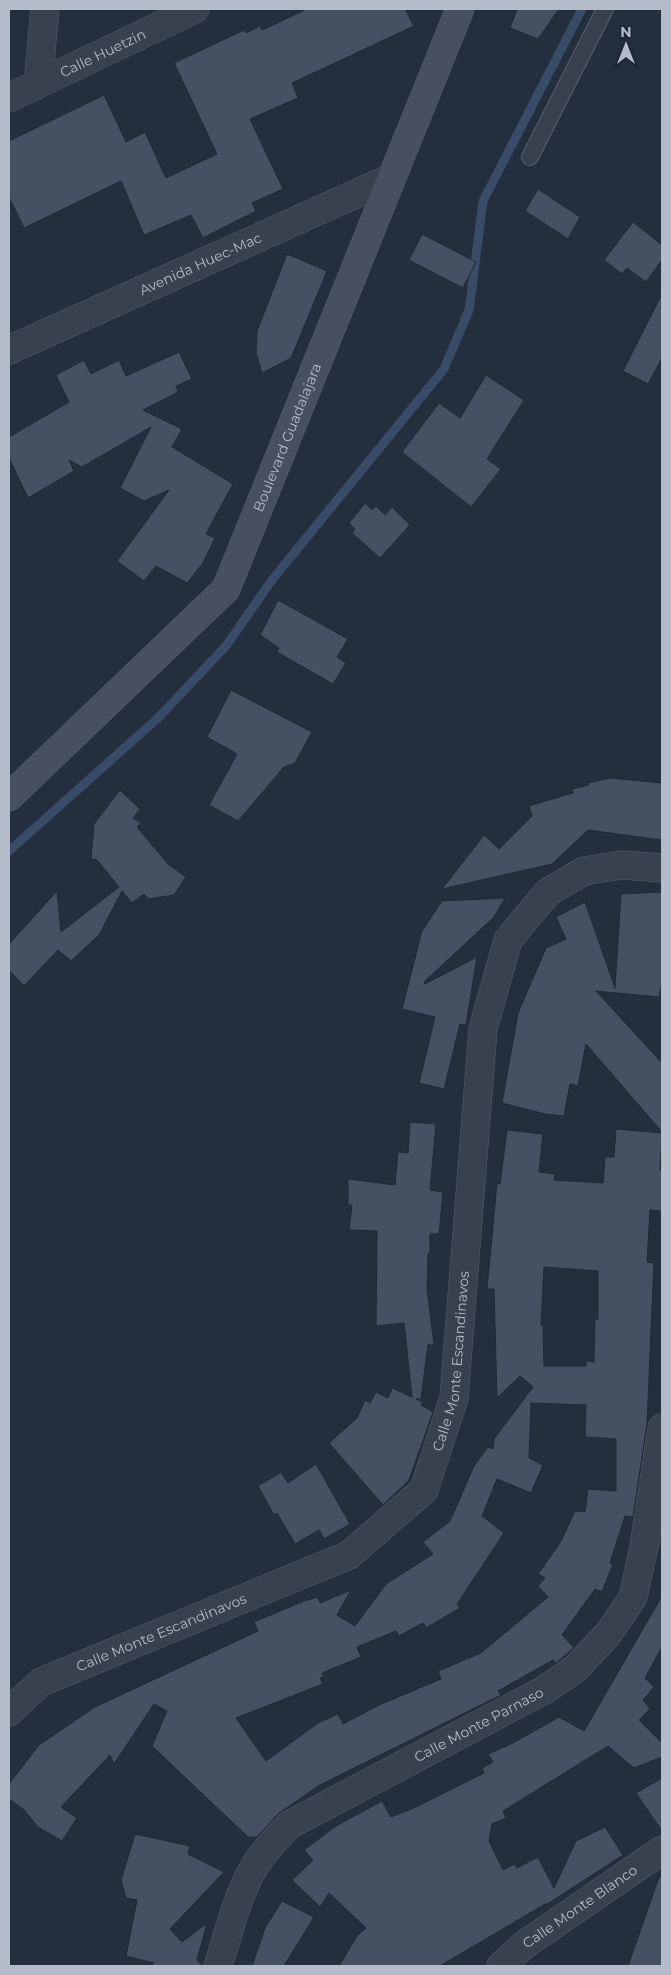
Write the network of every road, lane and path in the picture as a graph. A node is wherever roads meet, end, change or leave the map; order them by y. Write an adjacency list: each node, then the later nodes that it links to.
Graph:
1 (45, 9): 5 (street)
2 (195, 9): 5 (street, Calle Huetzin)
3 (460, 9): 8 (main road, Boulevard Guadalajara)
4 (606, 9): 7 (lane)
5 (38, 84): 6 (street, Calle Huetzin)
6 (9, 98)
7 (530, 157)
8 (391, 178): 9 (street, Avenida Huec-Mac); 10 (main road, Boulevard Guadalajara)
9 (9, 350)
10 (9, 797)
11 (662, 868): 13 (street, Calle Monte Escandinavos)
12 (662, 1428): 15 (street, Calle Monte Parnaso)
13 (9, 1712)
14 (662, 1850): 16 (street, Calle Monte Blanco)
15 (218, 1966)
16 (501, 1966)

